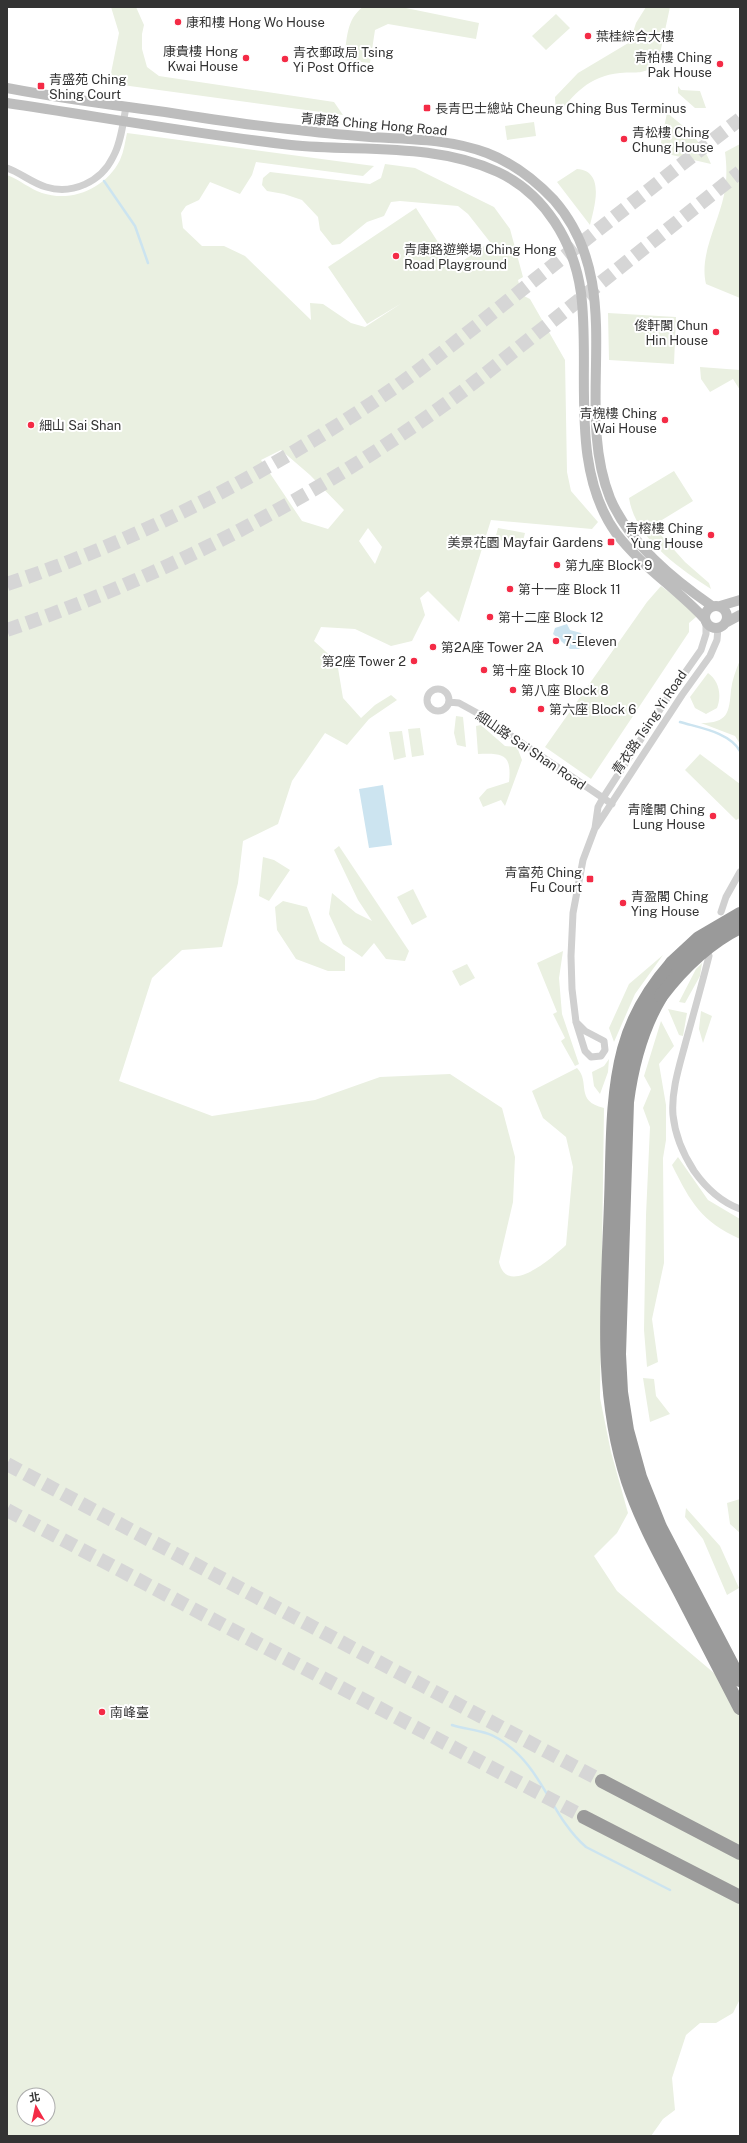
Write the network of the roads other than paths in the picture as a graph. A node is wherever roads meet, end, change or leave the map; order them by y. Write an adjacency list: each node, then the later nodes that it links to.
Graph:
1 (7, 88): 3 (main road, 青康路 Ching Hong Road)
2 (7, 103): 4 (main road, 青康路 Ching Hong Road)
3 (126, 107): 4 (street); 7 (main road, 青康路 Ching Hong Road)
4 (123, 120): 5 (street); 9 (main road, 青康路 Ching Hong Road)
5 (7, 168)
6 (740, 600): 7 (main road)
7 (716, 606): 9 (main road); 10 (main road)
8 (740, 614): 10 (main road)
9 (705, 621): 10 (main road); 12 (street, 青衣路 Tsing Yi Road)
10 (721, 625): 13 (street, 青衣路 Tsing Yi Road)
11 (449, 702): 12 (street, 細山路 Sai Shan Road)
12 (603, 798): 13 (street, 細山路 Sai Shan Road); 14 (street, 青衣路 Tsing Yi Road)
13 (612, 804): 14 (street, 青衣路 Tsing Yi Road)
14 (595, 828): 20 (street, 青衣路 Tsing Yi Road)
15 (740, 872): 16 (street)
16 (721, 912)
17 (740, 914): 22 (highway, bridge)
18 (740, 927): 22 (highway, bridge)
19 (709, 956): 21 (street)
20 (576, 1022): 20 (street, 青衣路 Tsing Yi Road)
21 (740, 1209)
22 (701, 1618): 23 (highway); 24 (highway)
23 (740, 1680)
24 (740, 1708)
25 (602, 1781): 27 (highway)
26 (584, 1817): 28 (highway)
27 (740, 1853)
28 (740, 1897)

